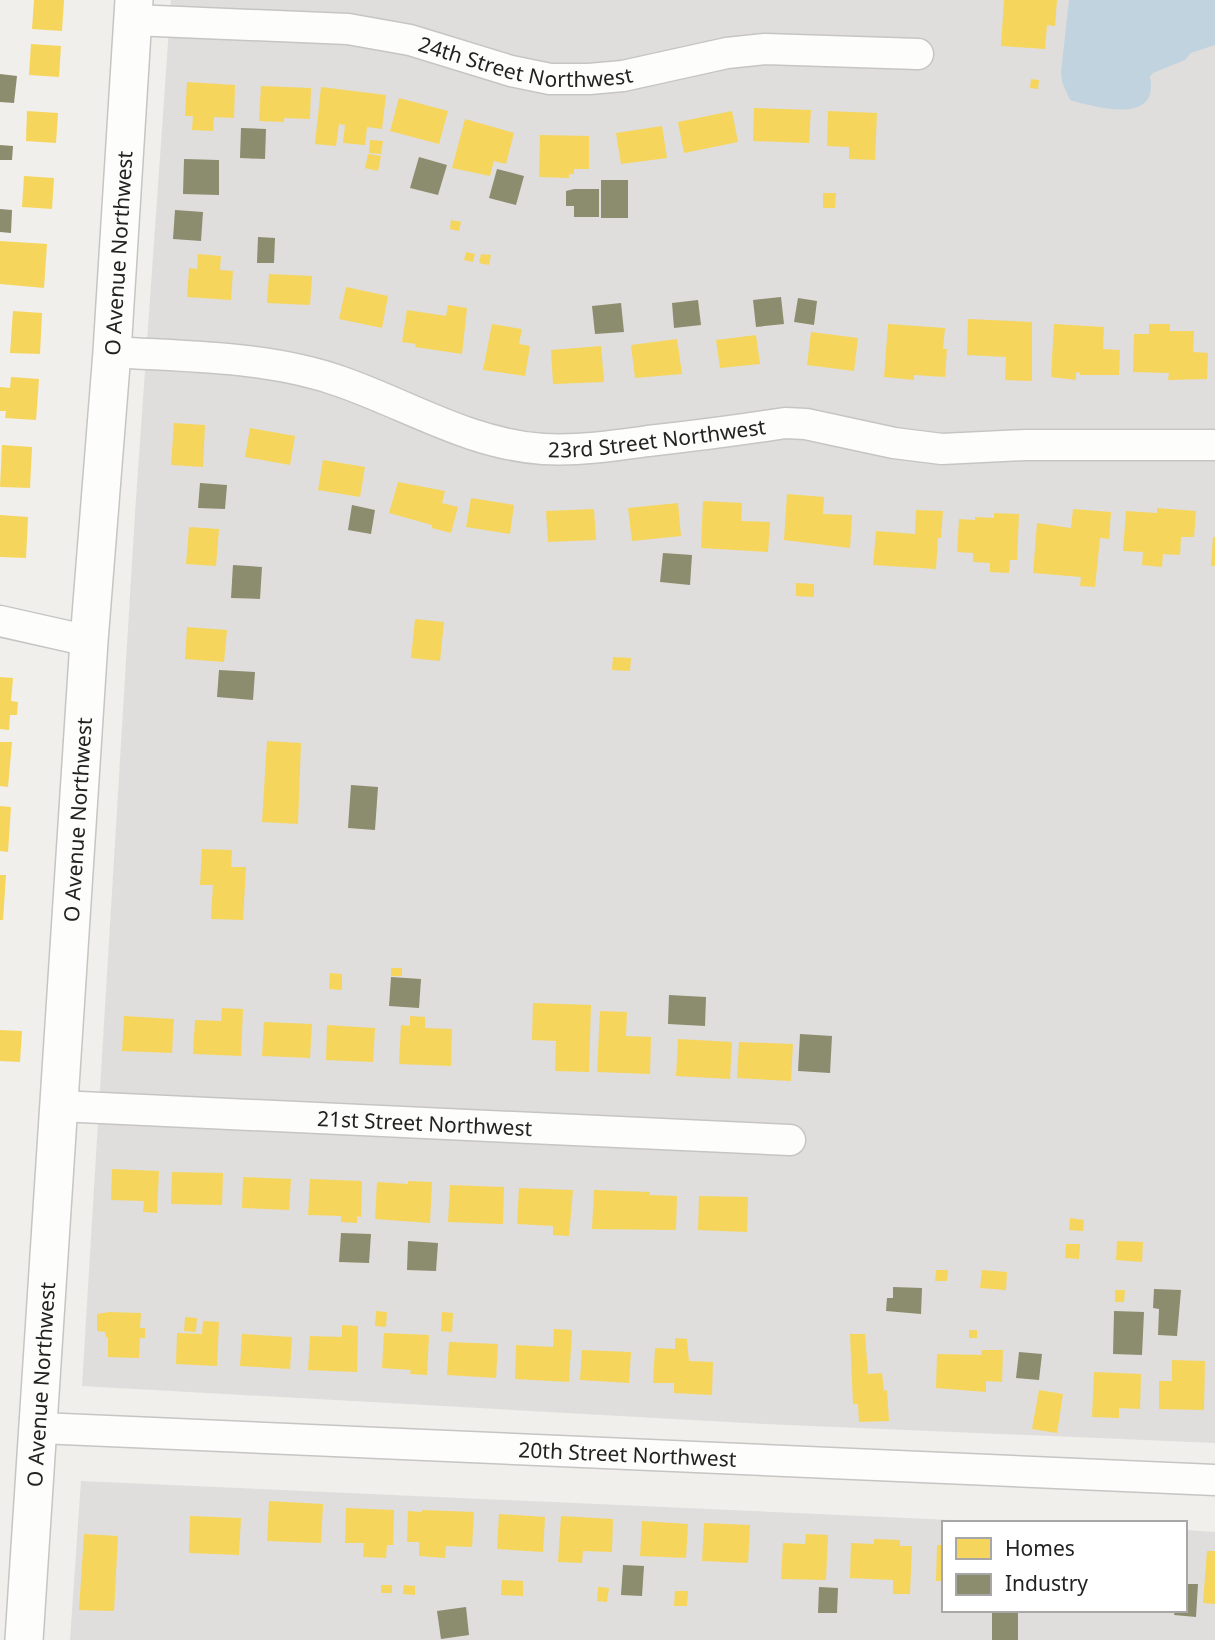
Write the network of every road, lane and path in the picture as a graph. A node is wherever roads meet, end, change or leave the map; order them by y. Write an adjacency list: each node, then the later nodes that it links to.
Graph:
1 (133, 10): 2 (street, 24th Street Northwest); 3 (street, O Avenue Northwest)
2 (918, 54)
3 (112, 352): 4 (street, 23rd Street Northwest); 6 (street, O Avenue Northwest)
4 (1215, 445)
5 (0, 621): 6 (street)
6 (89, 641): 7 (street, O Avenue Northwest)
7 (59, 1106): 8 (street, 21st Street Northwest); 9 (street, O Avenue Northwest)
8 (790, 1140)
9 (40, 1428): 10 (street, 20th Street Northwest); 11 (street, O Avenue Northwest)
10 (1215, 1480)
11 (24, 1640)

